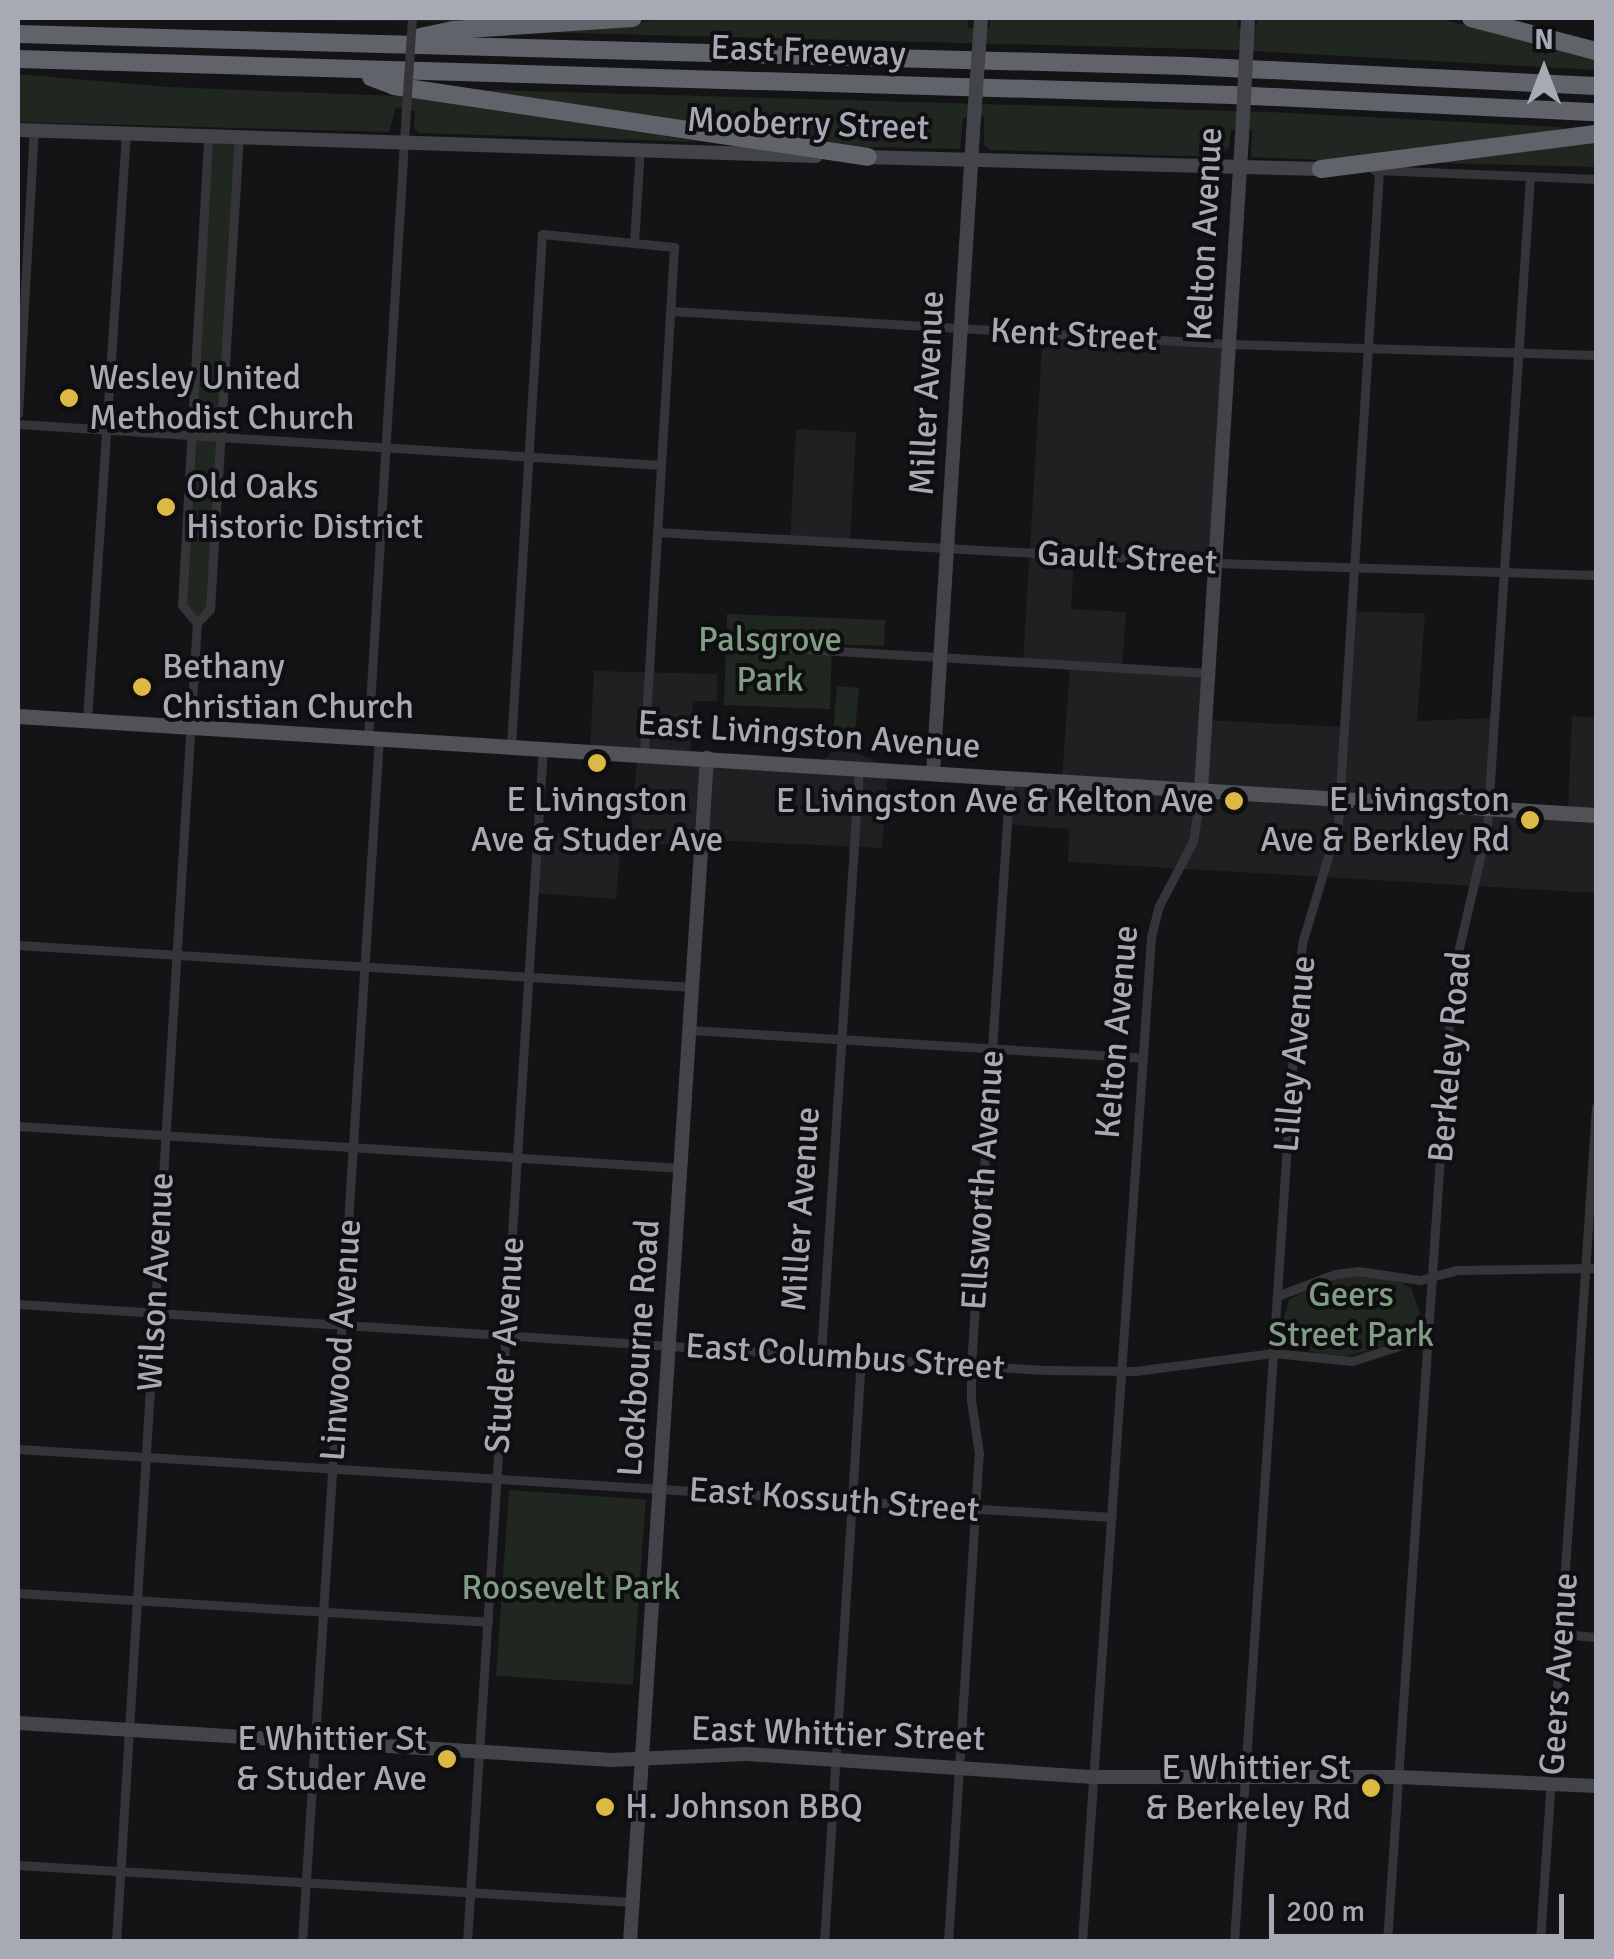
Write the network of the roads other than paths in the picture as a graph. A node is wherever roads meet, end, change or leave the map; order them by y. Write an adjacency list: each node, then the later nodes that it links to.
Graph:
1 (412, 18): 16 (street, Linwood Avenue, bridge)
2 (633, 18): 7 (highway)
3 (981, 18): 22 (main road, Miller Avenue, bridge)
4 (1248, 18): 23 (main road, Kelton Avenue, bridge)
5 (1472, 18): 8 (highway)
6 (18, 34): 7 (highway, East Freeway)
7 (389, 44): 11 (highway, East Freeway)
8 (1596, 50)
9 (18, 59): 10 (highway, East Freeway)
10 (357, 72): 12 (highway, East Freeway); 21 (highway)
11 (1596, 86)
12 (1596, 112)
13 (18, 130): 14 (main road, Mooberry Street)
14 (34, 130): 15 (main road, Mooberry Street); 35 (street)
15 (126, 133): 18 (main road, Mooberry Street); 37 (street)
16 (404, 133): 19 (main road, Mooberry Street); 20 (main road, Mooberry Street); 40 (street, Linwood Avenue)
17 (1596, 134): 24 (highway)
18 (208, 136): 19 (main road, Mooberry Street); 38 (street, Wilson Avenue)
19 (239, 136): 39 (street, Wilson Avenue)
20 (640, 148): 21 (main road, Mooberry Street); 28 (street)
21 (868, 158): 22 (main road, Mooberry Street)
22 (971, 160): 23 (main road, Mooberry Street); 30 (main road, Miller Avenue)
23 (1240, 166): 24 (main road, Mooberry Street); 31 (main road, Kelton Avenue)
24 (1321, 169): 25 (street, Mooberry Street)
25 (1379, 170): 26 (street, Mooberry Street); 32 (street, Lilley Avenue)
26 (1530, 176): 27 (street, Mooberry Street); 33 (street, Berkeley Road)
27 (1596, 179)
28 (634, 243): 29 (street); 41 (street)
29 (671, 311): 30 (street, Kent Street); 42 (street)
30 (960, 328): 31 (street, Kent Street); 44 (main road, Miller Avenue)
31 (1229, 344): 32 (street, Kent Street); 45 (main road, Kelton Avenue)
32 (1368, 347): 33 (street, Kent Street); 46 (street, Lilley Avenue)
33 (1518, 351): 34 (street, Kent Street); 47 (street, Berkeley Road)
34 (1596, 355)
35 (18, 414)
36 (18, 424): 37 (street)
37 (106, 430): 38 (street); 54 (street)
38 (192, 435): 39 (street); 49 (street, Wilson Avenue)
39 (221, 437): 40 (street); 49 (street, Wilson Avenue)
40 (384, 448): 41 (street); 56 (street, Linwood Avenue)
41 (528, 457): 42 (street); 57 (street)
42 (661, 466): 43 (street)
43 (657, 532): 44 (street, Gault Street); 59 (street)
44 (947, 548): 45 (street, Gault Street); 51 (main road, Miller Avenue)
45 (1216, 564): 46 (street, Gault Street); 52 (main road, Kelton Avenue)
46 (1354, 566): 47 (street, Gault Street); 65 (street, Lilley Avenue)
47 (1504, 570): 48 (street, Gault Street); 66 (street, Berkeley Road)
48 (1596, 576)
49 (197, 623): 55 (street, Wilson Avenue)
50 (720, 644): 51 (street)
51 (940, 658): 52 (street); 62 (main road, Miller Avenue)
52 (1208, 673): 64 (main road, Kelton Avenue)
53 (18, 716): 54 (main road, East Livingston Avenue)
54 (88, 720): 55 (main road, East Livingston Avenue)
55 (191, 726): 56 (main road, East Livingston Avenue); 69 (street, Wilson Avenue)
56 (374, 738): 57 (main road, East Livingston Avenue); 70 (street, Linwood Avenue)
57 (511, 746): 58 (main road, East Livingston Avenue)
58 (543, 748): 59 (main road, East Livingston Avenue); 71 (street, Studer Avenue)
59 (644, 754): 60 (main road, East Livingston Avenue)
60 (708, 758): 61 (main road, East Livingston Avenue); 72 (main road, Lockbourne Road)
61 (860, 768): 62 (main road, East Livingston Avenue); 74 (street, Miller Avenue)
62 (933, 773): 63 (main road, East Livingston Avenue)
63 (1010, 778): 64 (main road, East Livingston Avenue); 75 (street, Ellsworth Avenue)
64 (1201, 790): 65 (main road, East Livingston Avenue); 76 (street, Kelton Avenue)
65 (1338, 798): 66 (main road, East Livingston Avenue); 85 (street, Lilley Avenue)
66 (1488, 808): 67 (main road, East Livingston Avenue); 84 (street, Berkeley Road)
67 (1596, 815)
68 (18, 945): 69 (street)
69 (176, 955): 70 (street); 79 (street, Wilson Avenue)
70 (365, 967): 71 (street); 80 (street, Linwood Avenue)
71 (528, 977): 72 (street); 81 (street, Studer Avenue)
72 (693, 987): 73 (main road, Lockbourne Road)
73 (690, 1030): 74 (street); 82 (main road, Lockbourne Road)
74 (842, 1039): 75 (street); 93 (street, Miller Avenue)
75 (992, 1048): 76 (street); 95 (street, Ellsworth Avenue)
76 (1142, 1058): 96 (street, Kelton Avenue)
77 (1596, 1107): 83 (street, Geers Avenue)
78 (18, 1126): 79 (street)
79 (165, 1135): 80 (street); 87 (street, Wilson Avenue)
80 (353, 1147): 81 (street); 88 (street, Linwood Avenue)
81 (517, 1158): 82 (street); 89 (street, Studer Avenue)
82 (681, 1168): 91 (main road, Lockbourne Road)
83 (1591, 1268): 84 (street); 109 (street, Geers Avenue)
84 (1432, 1276): 85 (street); 90 (street, Berkeley Road)
85 (1277, 1296): 92 (street, Lilley Avenue)
86 (18, 1304): 87 (street, East Columbus Street)
87 (154, 1312): 88 (street, East Columbus Street); 98 (street, Wilson Avenue)
88 (342, 1324): 89 (street, East Columbus Street); 99 (street, Linwood Avenue)
89 (506, 1335): 91 (street, East Columbus Street); 100 (street, Studer Avenue)
90 (1427, 1337): 92 (street, East Columbus Street); 119 (street, Berkeley Road)
91 (670, 1345): 93 (street, East Columbus Street); 101 (main road, Lockbourne Road)
92 (1274, 1353): 96 (street, East Columbus Street); 120 (street, Lilley Avenue)
93 (821, 1354): 94 (street, East Columbus Street)
94 (861, 1357): 95 (street, East Columbus Street); 102 (street)
95 (971, 1366): 96 (street, East Columbus Street); 103 (street, Ellsworth Avenue)
96 (1122, 1371): 104 (street, Kelton Avenue)
97 (18, 1449): 98 (street, East Kossuth Street)
98 (145, 1457): 99 (street, East Kossuth Street); 106 (street, Wilson Avenue)
99 (332, 1468): 100 (street, East Kossuth Street); 107 (street, Linwood Avenue)
100 (496, 1479): 101 (street, East Kossuth Street); 108 (street, Studer Avenue)
101 (660, 1489): 102 (street, East Kossuth Street); 115 (main road, Lockbourne Road)
102 (852, 1501): 103 (street, East Kossuth Street); 116 (street)
103 (976, 1508): 104 (street, East Kossuth Street); 117 (street, Ellsworth Avenue)
104 (1112, 1517): 118 (street, Kelton Avenue)
105 (18, 1593): 106 (street)
106 (138, 1600): 107 (street); 112 (street, Wilson Avenue)
107 (322, 1612): 108 (street); 113 (street, Linwood Avenue)
108 (488, 1622): 114 (street, Studer Avenue)
109 (1562, 1634): 110 (street); 121 (street, Geers Avenue)
110 (1596, 1637)
111 (18, 1723): 112 (main road, East Whittier Street)
112 (129, 1730): 113 (main road, East Whittier Street); 124 (street, Wilson Avenue)
113 (314, 1742): 114 (main road, East Whittier Street); 125 (street, Linwood Avenue)
114 (479, 1752): 115 (main road, East Whittier Street); 126 (street, Studer Avenue)
115 (643, 1759): 116 (main road, East Whittier Street); 127 (main road, Lockbourne Road)
116 (835, 1760): 117 (main road, East Whittier Street); 132 (street)
117 (960, 1768): 118 (main road, East Whittier Street); 133 (street, Ellsworth Avenue)
118 (1094, 1777): 120 (main road, East Whittier Street); 134 (street, Kelton Avenue)
119 (1398, 1778): 120 (main road, East Whittier Street); 121 (main road, East Whittier Street); 136 (street, Berkeley Road)
120 (1245, 1780): 135 (street, Lilley Avenue)
121 (1551, 1783): 122 (main road, East Whittier Street); 137 (street, Geers Avenue)
122 (1596, 1786)
123 (18, 1864): 124 (street)
124 (121, 1872): 125 (street); 128 (street, Wilson Avenue)
125 (306, 1883): 126 (street); 129 (street, Linwood Avenue)
126 (470, 1892): 127 (street); 130 (street, Studer Avenue)
127 (632, 1902): 131 (main road, Lockbourne Road)
128 (116, 1942)
129 (302, 1942)
130 (467, 1942)
131 (630, 1942)
132 (824, 1942)
133 (948, 1942)
134 (1082, 1942)
135 (1234, 1942)
136 (1387, 1942)
137 (1540, 1942)

